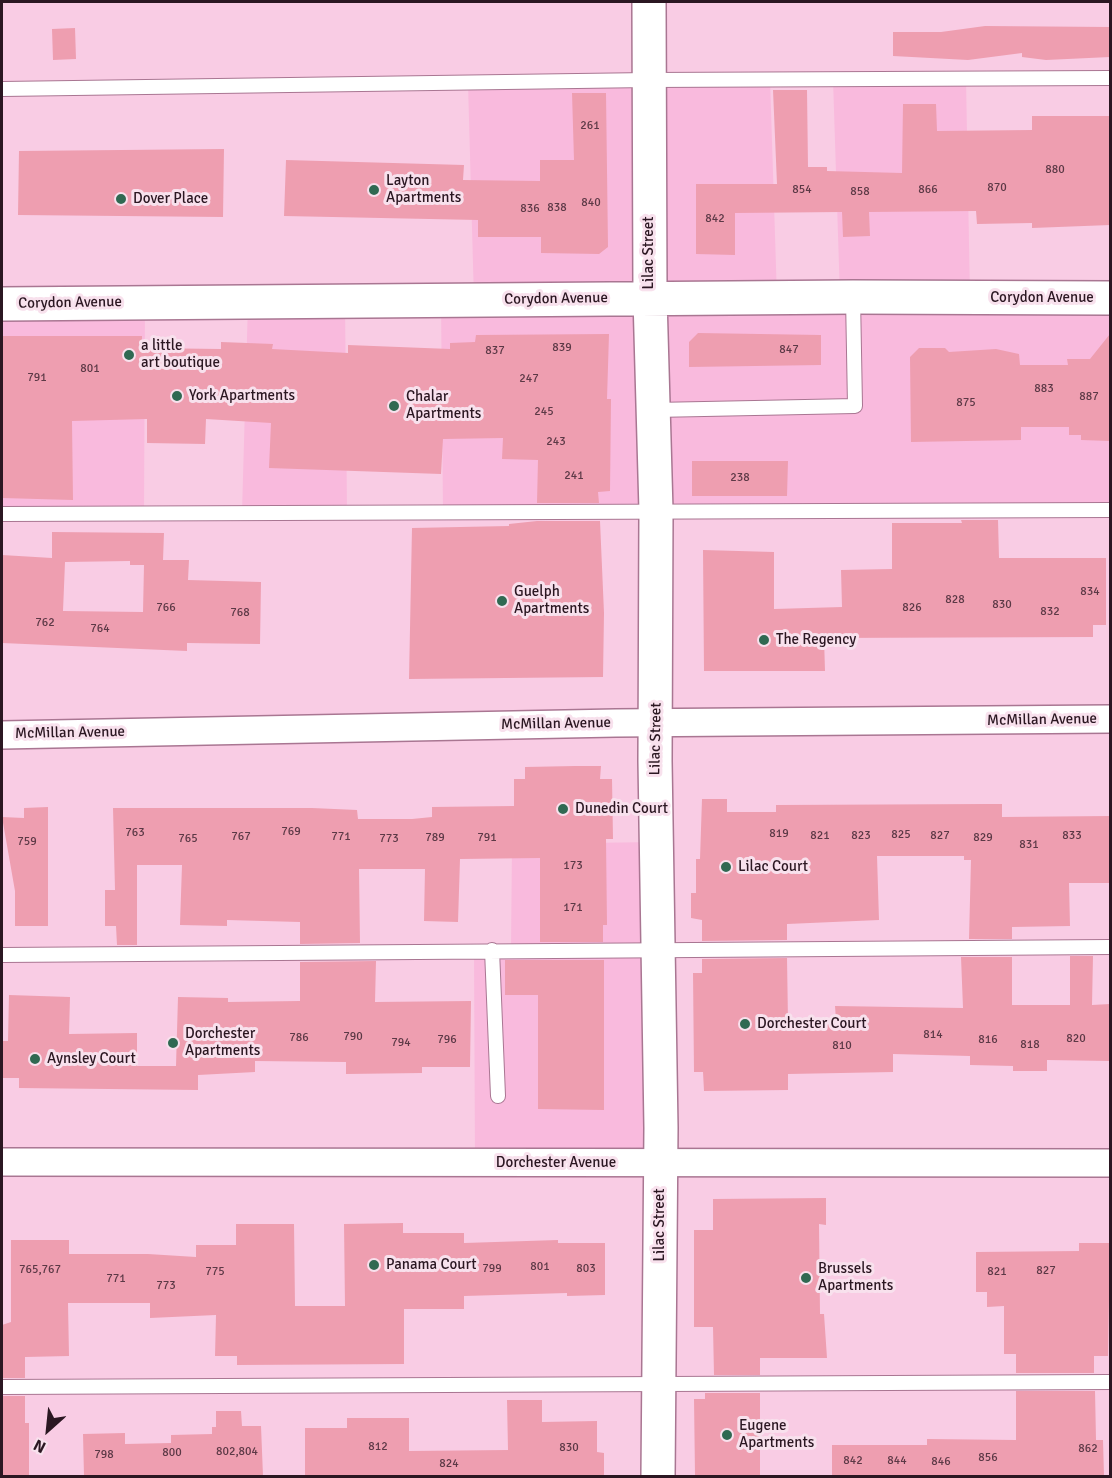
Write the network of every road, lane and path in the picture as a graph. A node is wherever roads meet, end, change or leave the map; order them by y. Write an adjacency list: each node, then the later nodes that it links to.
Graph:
1 (649, 2): 3 (street, Lilac Street)
2 (1110, 78): 3 (lane)
3 (649, 80): 4 (lane); 6 (street, Lilac Street)
4 (2, 90)
5 (853, 297): 6 (street, Corydon Avenue); 7 (street, Corydon Avenue); 9 (lane)
6 (650, 298): 8 (street, Corydon Avenue); 9 (street, Lilac Street)
7 (1110, 298)
8 (2, 304)
9 (654, 410): 11 (street, Lilac Street)
10 (1110, 510): 11 (lane)
11 (656, 511): 12 (lane); 14 (street, Lilac Street)
12 (2, 514)
13 (1110, 719): 14 (street, McMillan Avenue)
14 (656, 723): 15 (street, McMillan Avenue); 17 (street, Lilac Street)
15 (2, 735)
16 (1110, 947): 17 (lane)
17 (659, 949): 18 (lane); 22 (street, Lilac Street)
18 (492, 950): 19 (lane); 20 (lane)
19 (2, 955)
20 (498, 1096)
21 (2, 1162): 22 (street, Dorchester Avenue)
22 (660, 1163): 23 (street, Dorchester Avenue); 25 (street, Lilac Street)
23 (1110, 1163)
24 (1110, 1382): 25 (lane)
25 (660, 1385): 26 (lane); 27 (street, Lilac Street)
26 (2, 1387)
27 (658, 1476)

